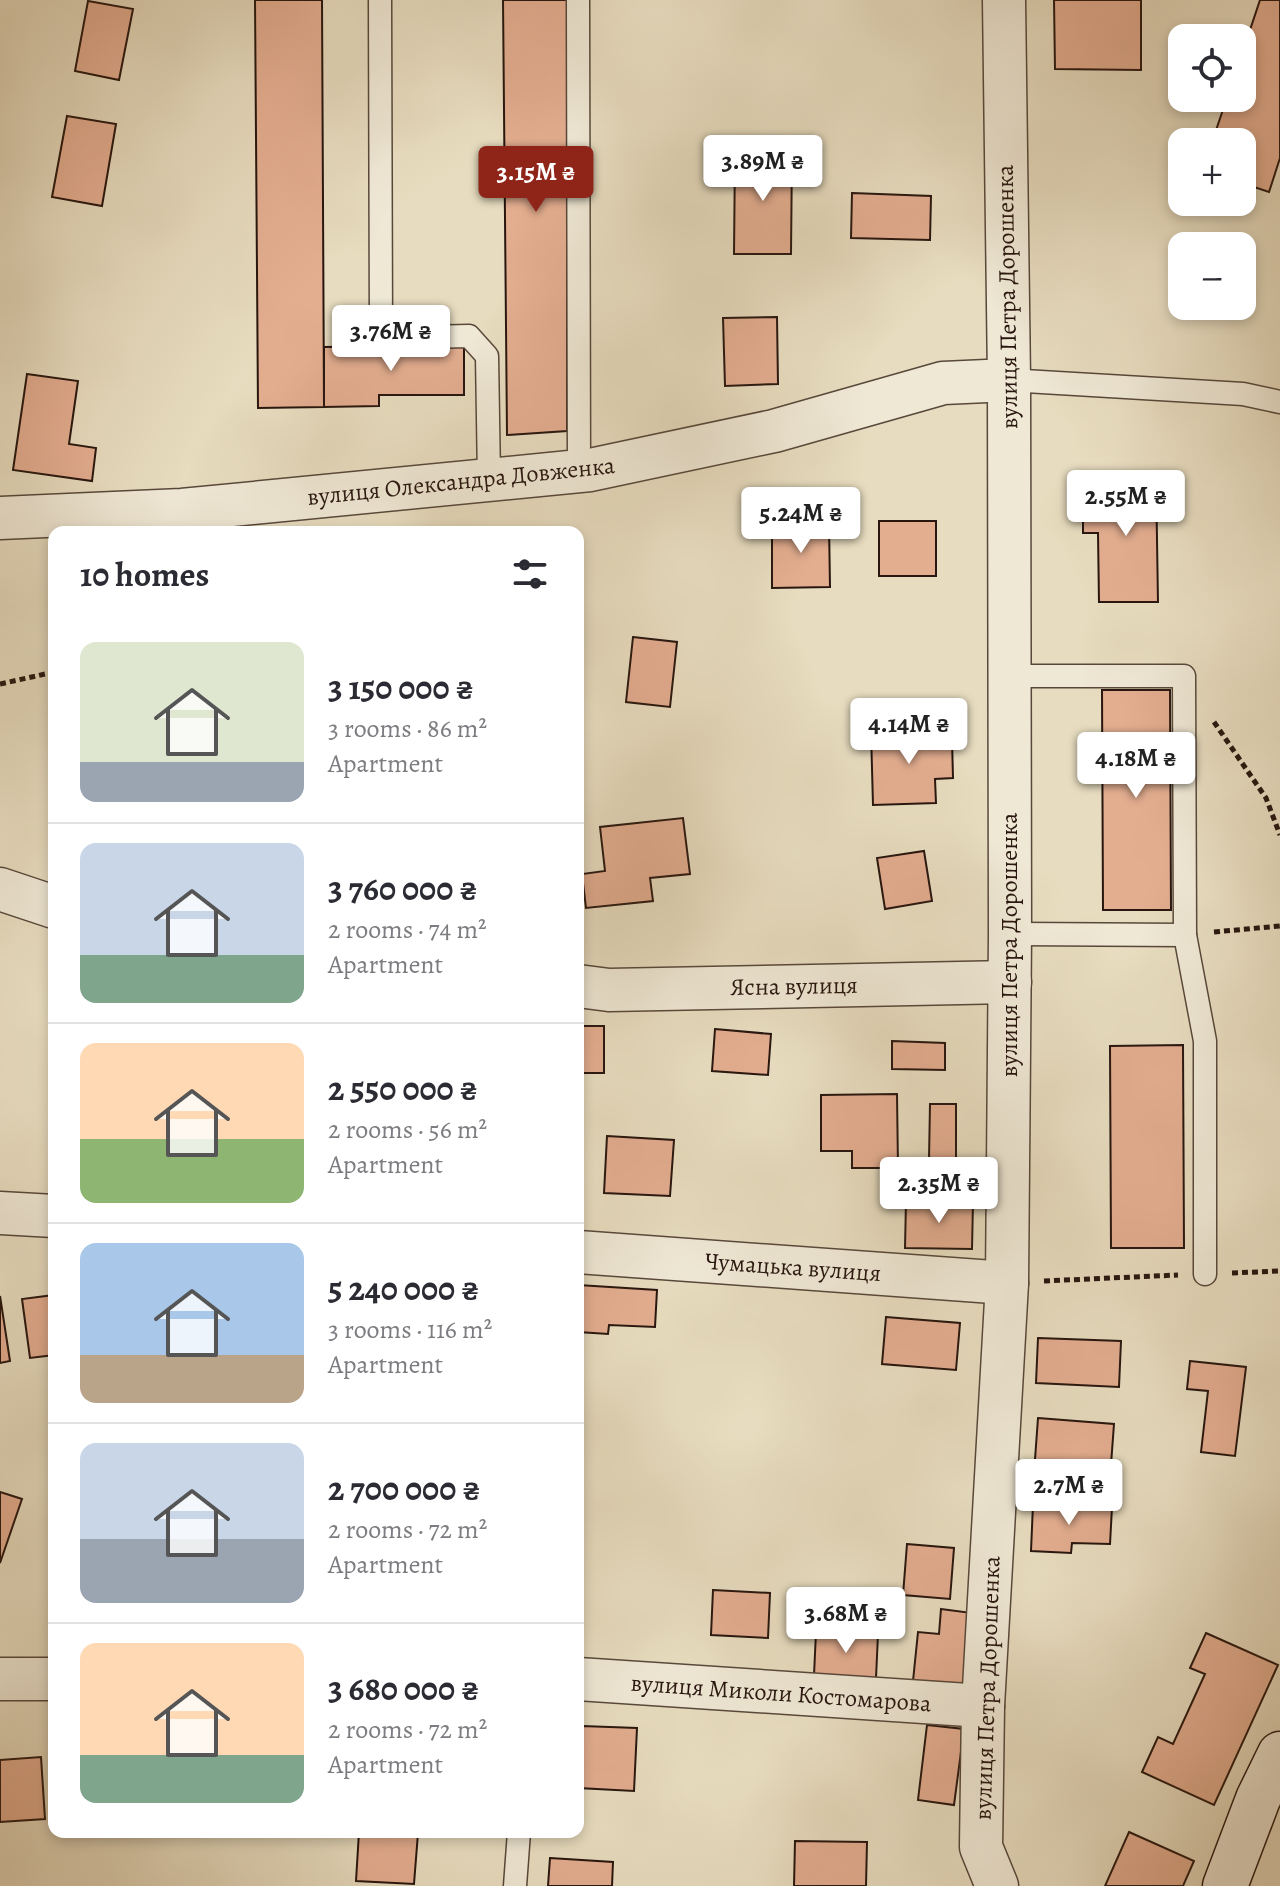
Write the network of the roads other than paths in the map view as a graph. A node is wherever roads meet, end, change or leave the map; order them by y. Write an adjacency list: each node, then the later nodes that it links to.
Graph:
1 (380, 0): 7 (lane)
2 (578, 0): 6 (lane)
3 (1004, 0): 4 (street, вулиця Петра Дорошенка)
4 (1009, 380): 5 (lane); 6 (street, вулиця Олександра Довженка); 9 (street, вулиця Петра Дорошенка)
5 (1280, 402)
6 (579, 472): 7 (street, вулиця Олександра Довженка)
7 (489, 480): 8 (street, вулиця Олександра Довженка)
8 (0, 518)
9 (1009, 676): 12 (street, вулиця Петра Дорошенка); 13 (lane)
10 (0, 889): 11 (street)
11 (48, 905)
12 (1010, 934): 13 (lane); 14 (street, вулиця Петра Дорошенка)
13 (1185, 935): 19 (lane)
14 (1010, 982): 15 (street, Ясна вулиця); 20 (street, вулиця Петра Дорошенка)
15 (584, 987)
16 (0, 1213): 17 (street)
17 (48, 1216)
18 (584, 1252): 20 (street, Чумацька вулиця)
19 (1205, 1274)
20 (1007, 1283): 24 (street, вулиця Петра Дорошенка)
21 (0, 1679): 22 (street)
22 (48, 1679)
23 (584, 1679): 24 (street, вулиця Миколи Костомарова)
24 (983, 1706): 28 (street, вулиця Петра Дорошенка)
25 (1280, 1754): 29 (main road)
26 (519, 1838): 27 (lane)
27 (515, 1886)
28 (997, 1886)
29 (1225, 1886)

